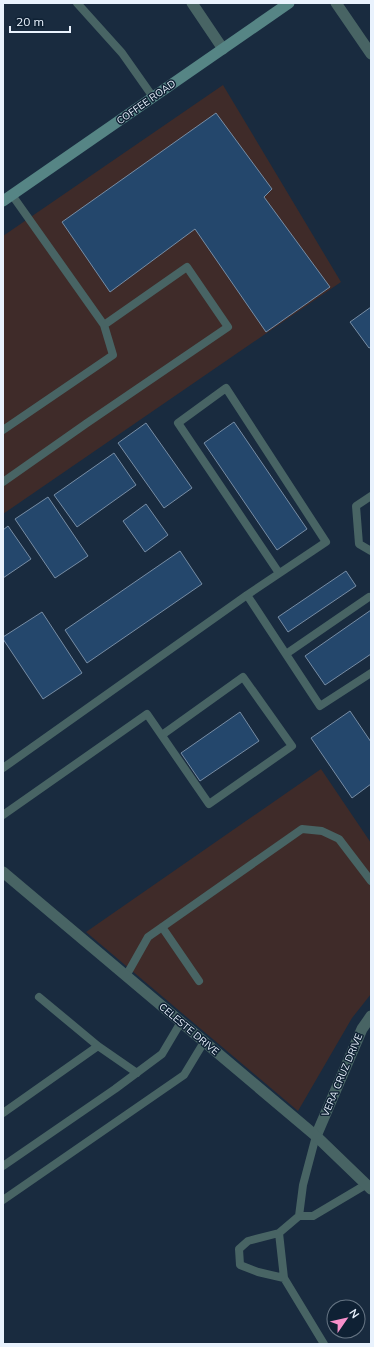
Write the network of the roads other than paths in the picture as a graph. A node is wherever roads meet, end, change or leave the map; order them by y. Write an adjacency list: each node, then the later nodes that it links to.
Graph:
1 (77, 3): 7 (lane)
2 (192, 3): 5 (street)
3 (289, 3): 5 (main road, COFFEE ROAD)
4 (336, 3): 6 (street)
5 (223, 49): 7 (main road, COFFEE ROAD)
6 (371, 54)
7 (153, 97): 8 (main road, COFFEE ROAD)
8 (7, 198): 9 (lane)
9 (104, 325): 10 (lane); 11 (lane)
10 (3, 430)
11 (3, 482)
12 (371, 496): 13 (lane)
13 (371, 551)
14 (279, 573): 14 (lane); 15 (lane)
15 (247, 595): 17 (lane); 20 (lane)
16 (369, 597): 17 (lane)
17 (286, 654): 18 (lane)
18 (371, 673)
19 (162, 735): 19 (lane); 21 (lane)
20 (3, 768)
21 (3, 815)
22 (3, 872): 25 (street, CELESTE DRIVE)
23 (371, 881): 24 (lane)
24 (162, 927): 25 (lane); 26 (lane)
25 (126, 976): 29 (street, CELESTE DRIVE)
26 (199, 981)
27 (39, 997): 31 (lane)
28 (371, 1016): 34 (street, VERA CRUZ DRIVE)
29 (181, 1022): 30 (street, CELESTE DRIVE); 32 (lane)
30 (204, 1042): 34 (street, CELESTE DRIVE); 37 (lane)
31 (98, 1046): 32 (lane); 33 (lane)
32 (137, 1073): 35 (lane)
33 (3, 1113)
34 (316, 1136): 36 (street, CELESTE DRIVE); 38 (lane)
35 (3, 1166)
36 (369, 1187): 38 (lane)
37 (3, 1200)
38 (299, 1216): 39 (lane)
39 (279, 1233): 40 (lane); 40 (lane)
40 (284, 1278): 41 (lane)
41 (324, 1344)

